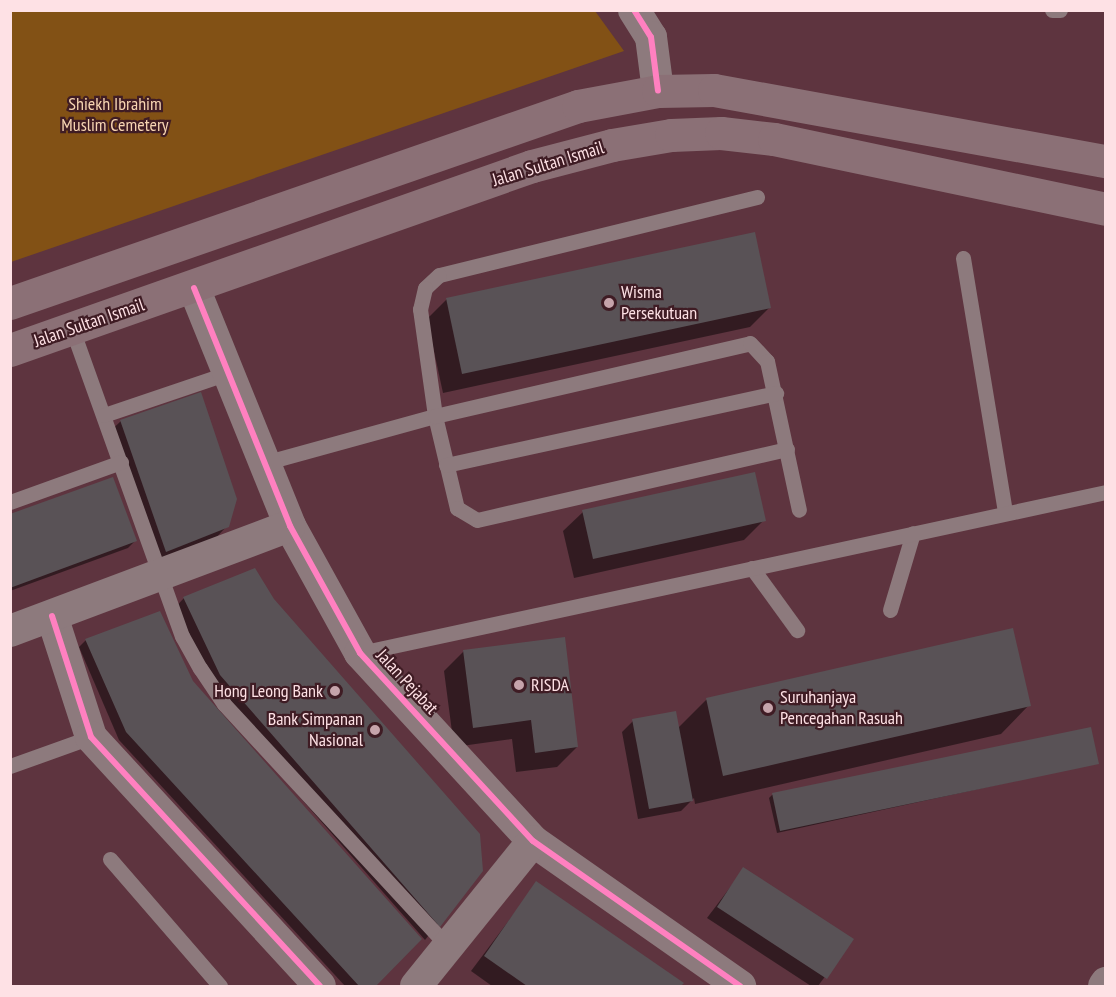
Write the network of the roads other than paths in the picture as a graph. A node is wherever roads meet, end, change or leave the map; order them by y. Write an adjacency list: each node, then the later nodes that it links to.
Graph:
1 (634, 10): 4 (street)
2 (1052, 10): 3 (lane)
3 (1060, 10)
4 (658, 91): 5 (main road); 10 (main road)
5 (1105, 161)
6 (757, 197): 16 (lane)
7 (1106, 209): 9 (main road, Jalan Sultan Ismail)
8 (963, 258): 24 (lane)
9 (194, 288): 11 (main road, Jalan Sultan Ismail); 13 (street, Jalan Pejabat)
10 (10, 303)
11 (72, 329): 12 (main road, Jalan Sultan Ismail); 15 (lane)
12 (10, 350)
13 (228, 373): 15 (lane); 19 (street, Jalan Pejabat)
14 (776, 393): 16 (lane); 17 (lane); 20 (lane)
15 (104, 415): 18 (lane)
16 (435, 416): 19 (lane); 20 (lane)
17 (787, 449): 20 (lane); 23 (lane)
18 (121, 462): 22 (lane); 28 (lane)
19 (264, 463): 25 (street, Jalan Pejabat)
20 (446, 465)
21 (1106, 492): 24 (lane)
22 (10, 502)
23 (798, 510)
24 (1005, 513): 26 (lane)
25 (290, 526): 28 (street); 33 (street, Jalan Pejabat)
26 (913, 533): 27 (lane); 29 (lane)
27 (752, 568): 31 (lane); 33 (lane)
28 (160, 575): 30 (street); 38 (lane)
29 (890, 610)
30 (52, 616): 32 (street); 34 (street)
31 (797, 630)
32 (10, 631)
33 (360, 653): 36 (street, Jalan Pejabat)
34 (91, 737): 35 (lane); 40 (street)
35 (10, 766)
36 (533, 841): 38 (street); 42 (street, Jalan Pejabat)
37 (110, 859): 39 (lane)
38 (448, 946): 41 (street)
39 (220, 987)
40 (320, 987)
41 (416, 987)
42 (740, 987)

